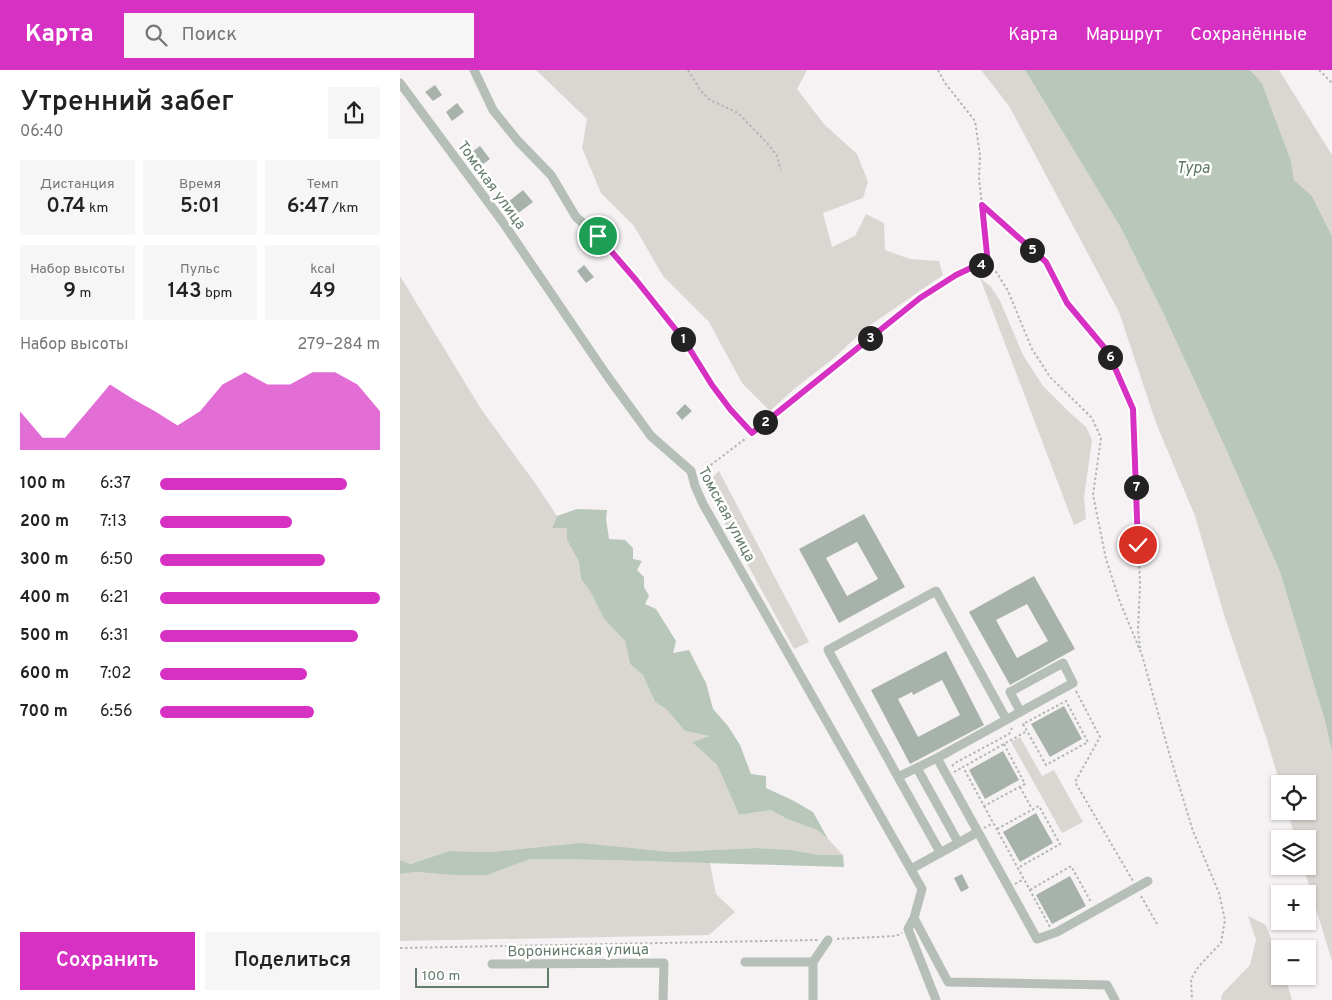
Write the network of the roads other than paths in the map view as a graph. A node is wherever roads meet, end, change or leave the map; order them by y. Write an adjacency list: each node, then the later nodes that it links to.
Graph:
1 (474, 70): 3 (street)
2 (400, 83): 12 (street, Томская улица)
3 (752, 433)
4 (1020, 711): 4 (street); 5 (street)
5 (1009, 722): 6 (street); 8 (street)
6 (937, 758): 7 (street); 9 (street)
7 (917, 768): 8 (street); 10 (street)
8 (898, 778): 11 (street)
9 (978, 832): 10 (street); 13 (street)
10 (958, 842): 11 (street)
11 (940, 852): 12 (street)
12 (911, 869): 14 (street, Томская улица)
13 (1148, 881)
14 (914, 918): 21 (street, Томская улица); 22 (street)
15 (828, 940): 17 (street)
16 (745, 962): 17 (street)
17 (813, 962): 20 (street)
18 (492, 964): 19 (street, Воронинская улица)
19 (663, 1000)
20 (813, 1000)
21 (936, 1000)
22 (1115, 1000)

